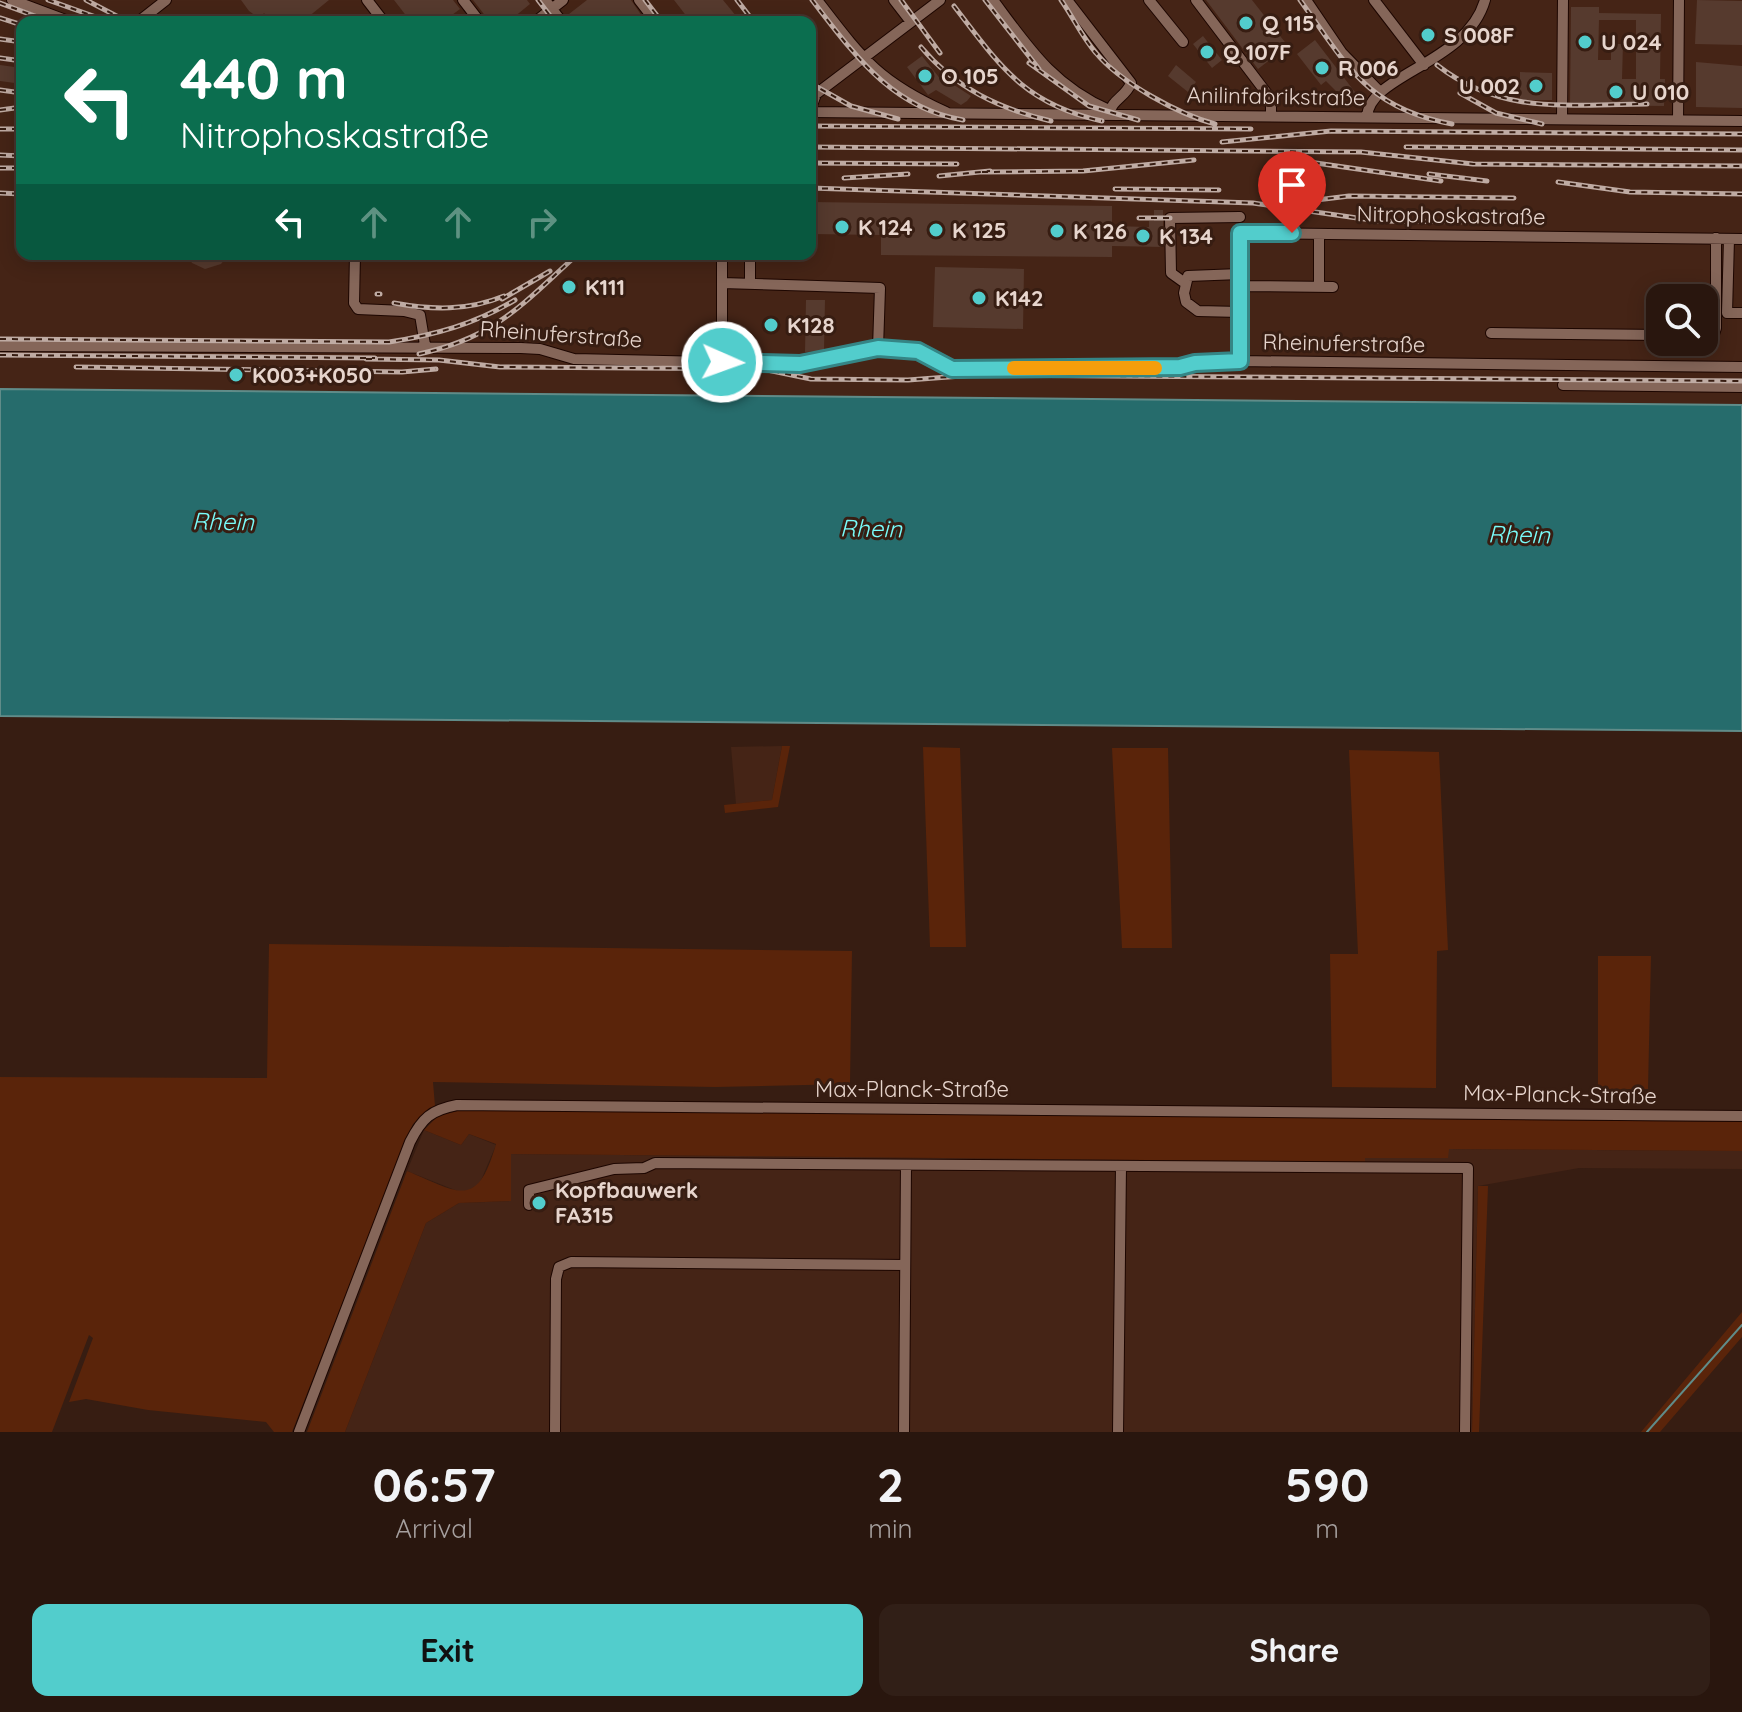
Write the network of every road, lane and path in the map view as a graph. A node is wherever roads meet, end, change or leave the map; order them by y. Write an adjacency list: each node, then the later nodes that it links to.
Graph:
1 (12, 0): 19 (street)
2 (166, 0): 22 (street)
3 (367, 0): 23 (street)
4 (463, 0): 24 (street)
5 (563, 0): 20 (street)
6 (639, 0): 25 (street)
7 (817, 0): 28 (street)
8 (894, 0): 26 (street)
9 (940, 0): 26 (street)
10 (993, 0): 33 (street)
11 (1067, 0): 33 (street)
12 (1149, 0): 27 (street)
13 (1196, 0): 35 (street)
14 (1306, 0): 30 (street)
15 (1374, 0): 29 (street)
16 (1483, 0): 29 (street)
17 (1563, 0): 37 (street)
18 (1679, 0): 38 (street)
19 (26, 3): 21 (street)
20 (548, 4)
21 (57, 16)
22 (146, 16)
23 (379, 16)
24 (475, 16)
25 (651, 16)
26 (911, 22): 28 (street)
27 (1183, 42)
28 (862, 58): 31 (street); 34 (street)
29 (1424, 65): 30 (street)
30 (1379, 91): 36 (street)
31 (816, 94)
32 (816, 111): 34 (street, Anilinfabrikstraße)
33 (1109, 112): 34 (street, Anilinfabrikstraße); 35 (street, Anilinfabrikstraße)
34 (949, 113)
35 (1271, 116): 36 (street, Anilinfabrikstraße)
36 (1367, 117): 37 (street, Anilinfabrikstraße)
37 (1562, 119): 38 (street, Anilinfabrikstraße)
38 (1678, 120): 39 (street, Anilinfabrikstraße)
39 (1742, 121)
40 (1239, 203): 41 (street)
41 (1240, 217): 42 (street); 52 (street)
42 (1240, 233): 43 (street, Nitrophoskastraße); 50 (street)
43 (1319, 234): 44 (street, Nitrophoskastraße); 54 (street)
44 (1716, 238): 45 (street, Nitrophoskastraße); 57 (street)
45 (1729, 239): 46 (street, Nitrophoskastraße); 57 (street)
46 (1742, 239)
47 (355, 260): 62 (street)
48 (722, 260): 51 (street)
49 (750, 260): 53 (street)
50 (1240, 280): 52 (street); 54 (street); 56 (street)
51 (722, 283): 53 (street); 66 (street)
52 (1185, 283): 56 (street)
53 (750, 284): 64 (street)
54 (1319, 287): 55 (street)
55 (1333, 287)
56 (1240, 312): 65 (street)
57 (1722, 313): 58 (street); 59 (street)
58 (1742, 313)
59 (1718, 324)
60 (1491, 333): 61 (street)
61 (1646, 335)
62 (425, 345): 63 (street, Rheinuferstraße); 66 (street, Rheinuferstraße)
63 (0, 346)
64 (878, 348): 65 (street, Rheinuferstraße); 66 (street, Rheinuferstraße)
65 (1240, 361): 67 (street, Rheinuferstraße)
66 (722, 362)
67 (1742, 367)
68 (1563, 385): 69 (street)
69 (1742, 387)
70 (1742, 1116): 75 (street, Max-Planck-Straße)
71 (906, 1165): 72 (street); 73 (street); 74 (street)
72 (1121, 1166): 78 (street); 79 (street)
73 (529, 1205)
74 (905, 1265): 76 (street); 77 (street)
75 (299, 1432)
76 (555, 1432)
77 (904, 1432)
78 (1118, 1432)
79 (1465, 1432)

